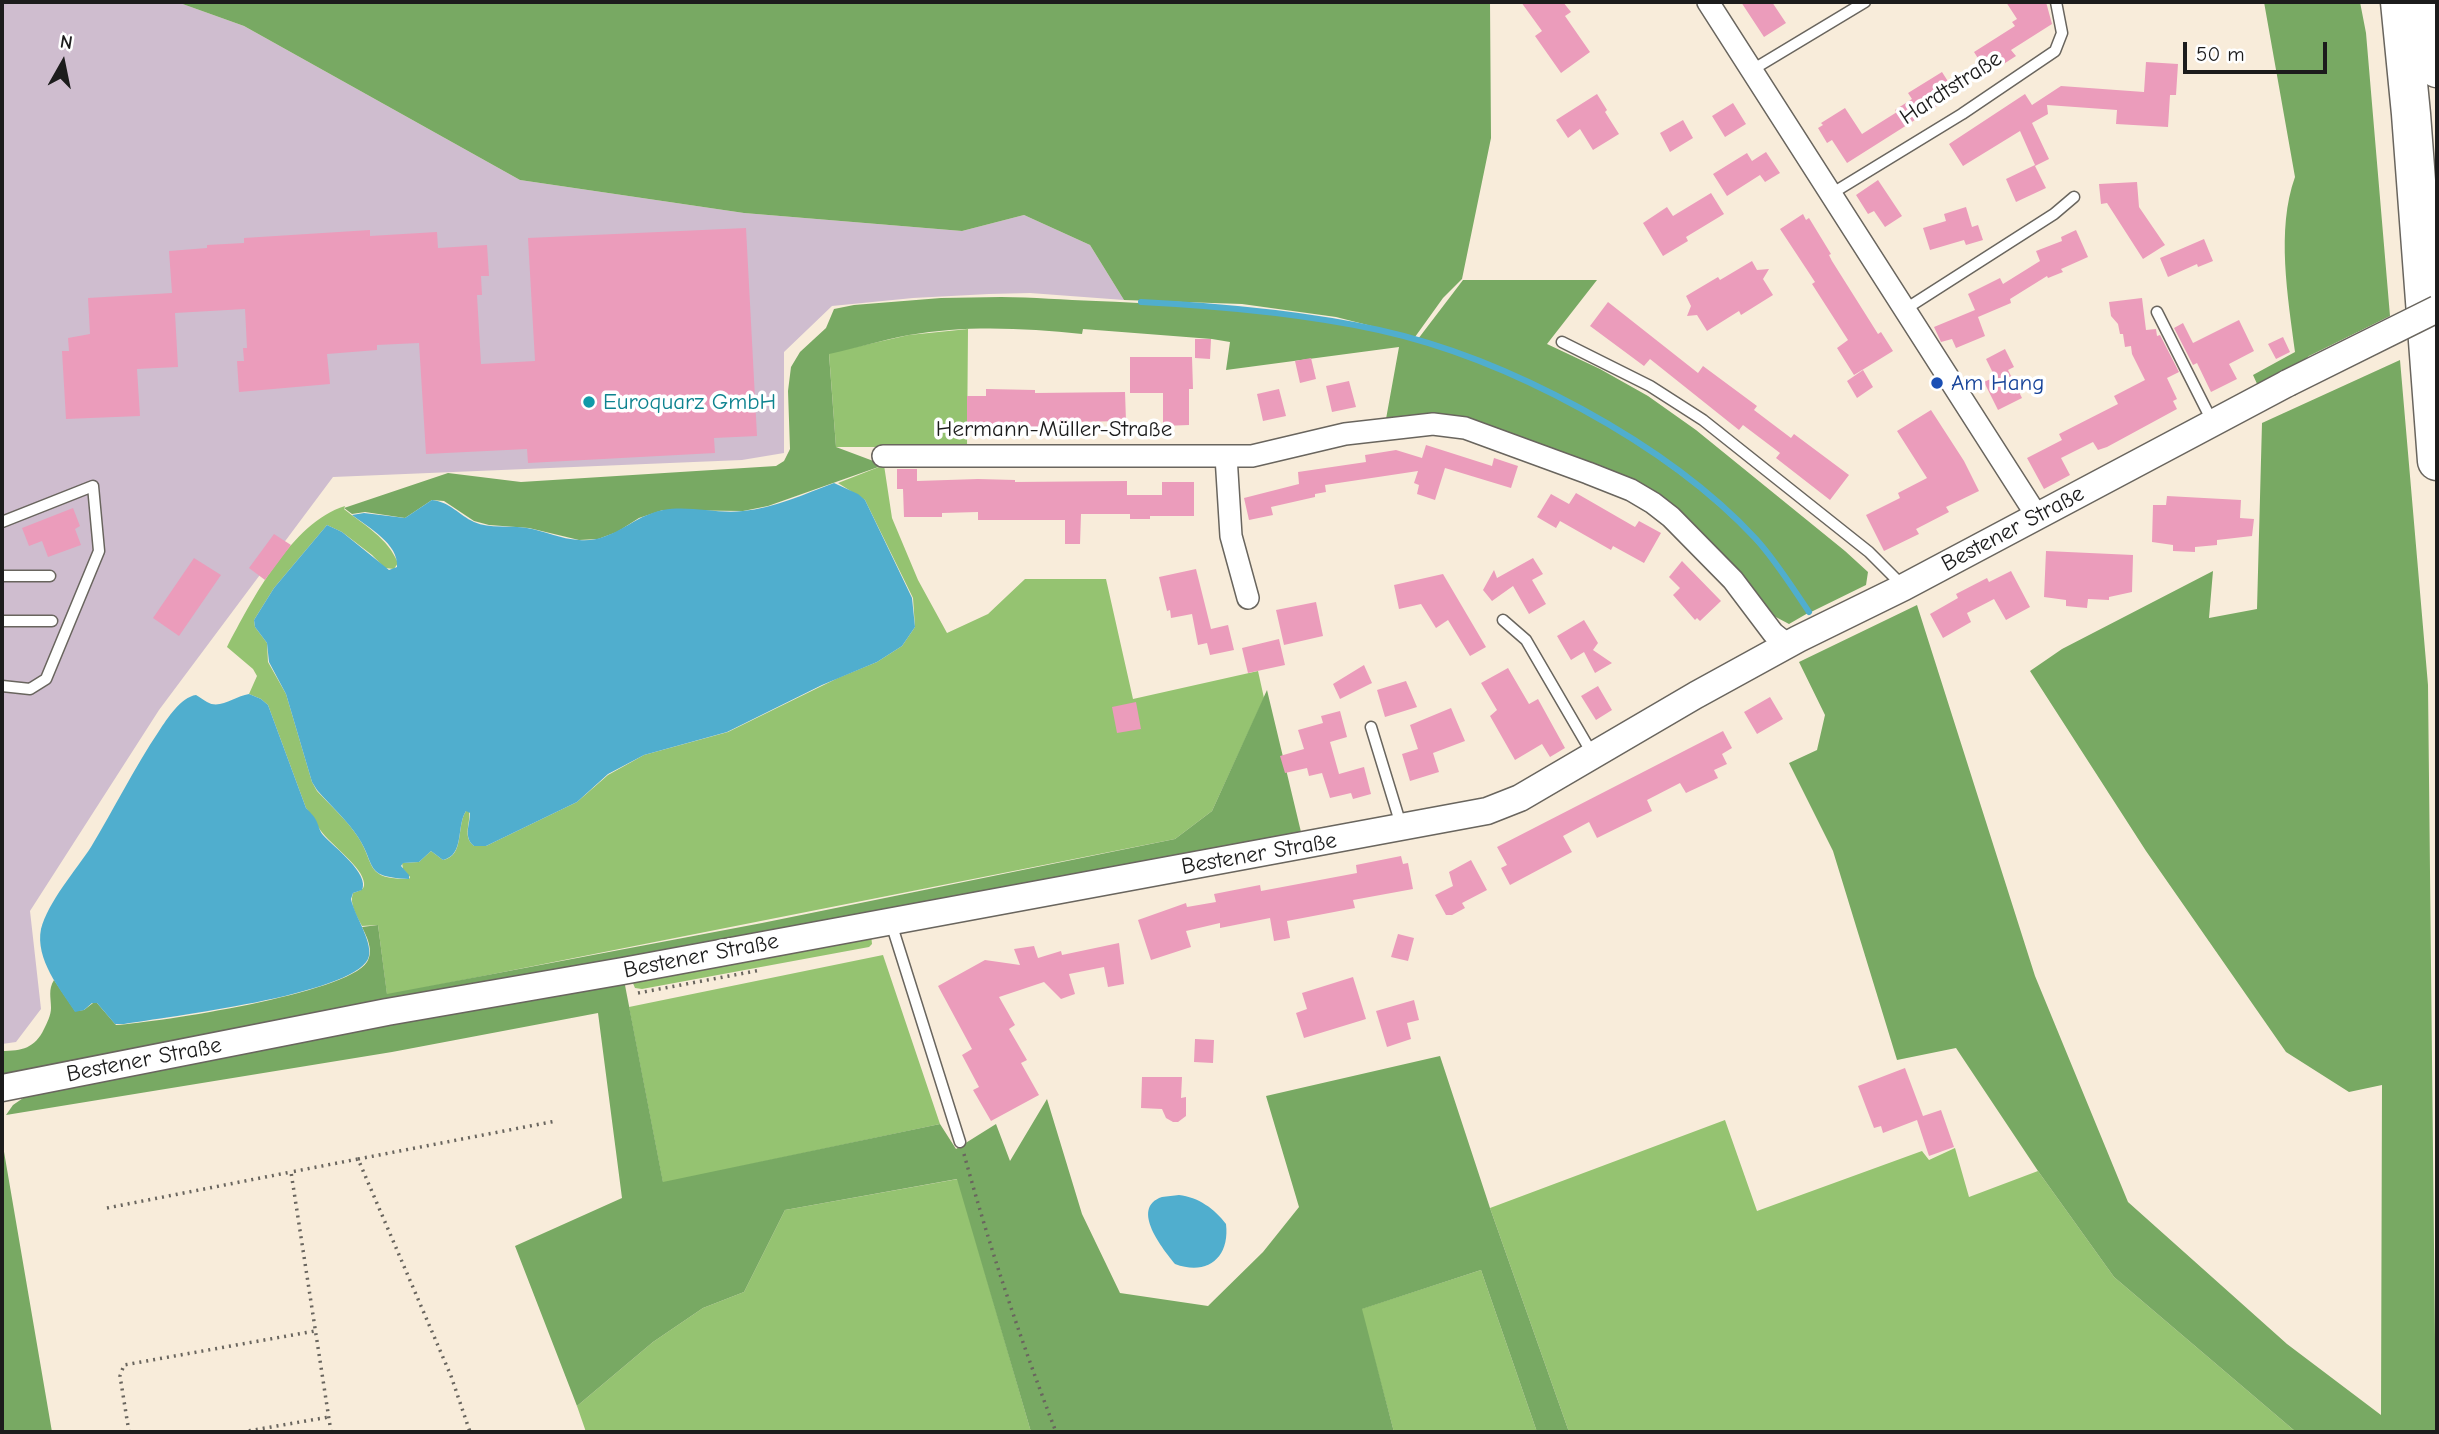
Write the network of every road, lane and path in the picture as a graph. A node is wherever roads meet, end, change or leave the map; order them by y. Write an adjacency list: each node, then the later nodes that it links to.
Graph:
1 (1708, 2): 8 (street)
2 (1865, 2): 8 (lane)
3 (2056, 2): 10 (lane, Hardtstraße)
4 (2385, 2): 9 (highway)
5 (2400, 2): 9 (highway)
6 (2431, 2): 7 (highway)
7 (2437, 68)
8 (1752, 70): 10 (street)
9 (2411, 114): 19 (highway)
10 (1831, 194): 13 (street)
11 (2074, 197): 13 (lane)
12 (2437, 309): 16 (street, Bestener Straße, bridge)
13 (1904, 310): 20 (street)
14 (2157, 312): 16 (lane)
15 (1562, 342): 24 (lane)
16 (2213, 423): 20 (street, Bestener Straße)
17 (883, 456): 18 (street, Hermann-Müller-Straße)
18 (1226, 456): 25 (street); 29 (street, Hermann-Müller-Straße)
19 (2437, 461)
20 (2037, 516): 24 (street, Bestener Straße)
21 (2, 522): 30 (lane)
22 (2, 576): 23 (lane)
23 (50, 576)
24 (1904, 587): 29 (street, Bestener Straße)
25 (1248, 598)
26 (1503, 620): 32 (lane)
27 (2, 621): 28 (lane)
28 (52, 621)
29 (1793, 642): 32 (street, Bestener Straße)
30 (2, 686)
31 (1371, 727): 33 (lane)
32 (1593, 755): 33 (street, Bestener Straße)
33 (1402, 828): 34 (street, Bestener Straße)
34 (891, 920): 35 (street, Bestener Straße); 37 (lane)
35 (2, 1088)
36 (556, 1121): 38 (path)
37 (960, 1142): 47 (path)
38 (358, 1159): 39 (path); 46 (path)
39 (290, 1171): 40 (path); 41 (path)
40 (107, 1208)
41 (315, 1331): 42 (path); 43 (path)
42 (329, 1417): 44 (path); 45 (path)
43 (129, 1432)
44 (242, 1432)
45 (331, 1432)
46 (470, 1432)
47 (1056, 1432)

